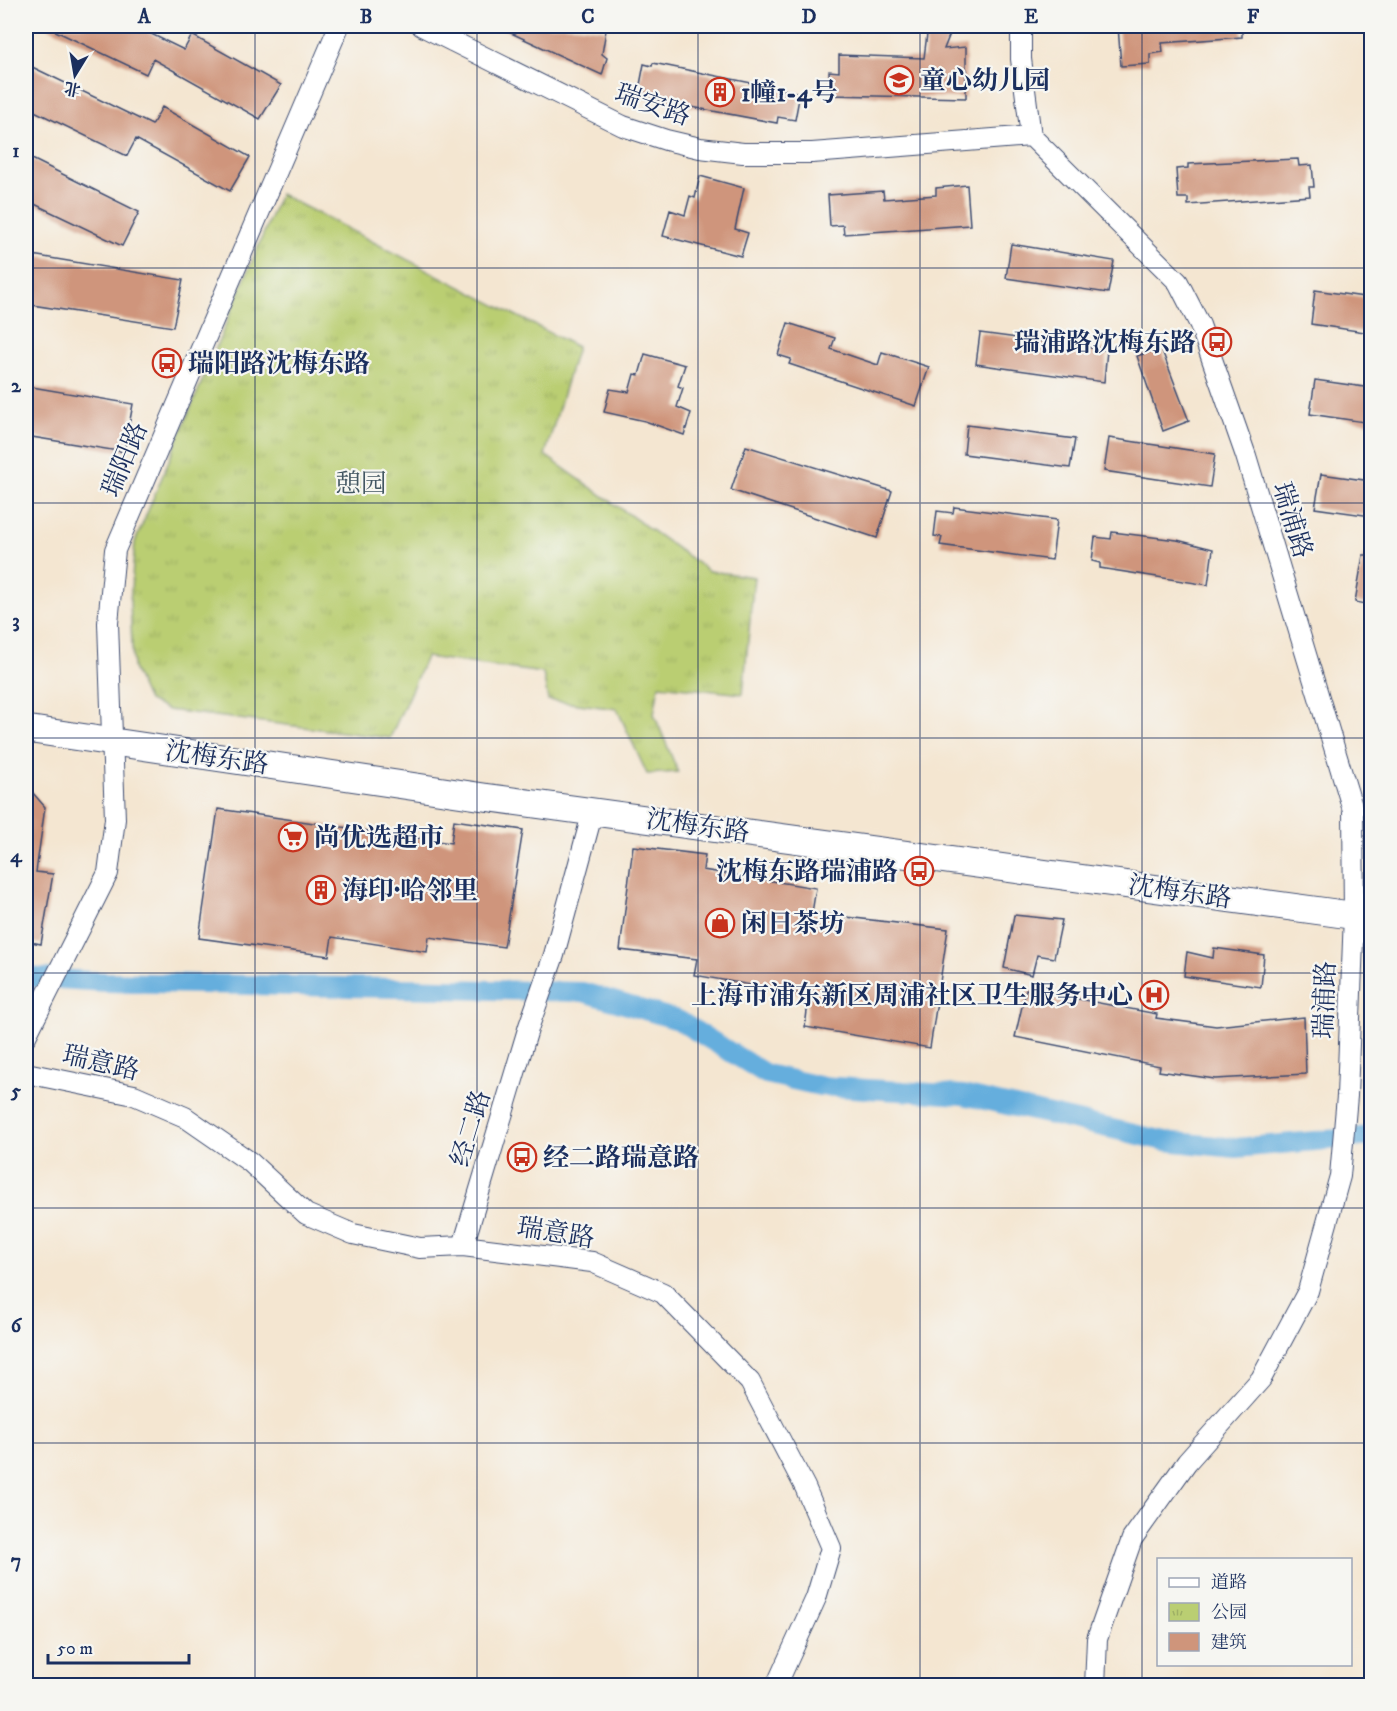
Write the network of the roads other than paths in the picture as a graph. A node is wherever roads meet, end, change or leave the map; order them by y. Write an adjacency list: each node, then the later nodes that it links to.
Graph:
1 (339, 26): 6 (street, 瑞阳路)
2 (422, 26): 4 (street, 瑞安路)
3 (1021, 26): 4 (street)
4 (1031, 136): 8 (street, 瑞浦路)
5 (26, 729): 6 (street, 沈梅东路)
6 (113, 741): 7 (street, 沈梅东路); 9 (street, 瑞阳路)
7 (592, 811): 8 (street, 沈梅东路); 11 (street, 经二路)
8 (1363, 916): 13 (street, 瑞浦路)
9 (27, 1033)
10 (26, 1073): 11 (street, 瑞意路)
11 (463, 1246): 12 (street, 瑞意路)
12 (776, 1686)
13 (1095, 1686)

